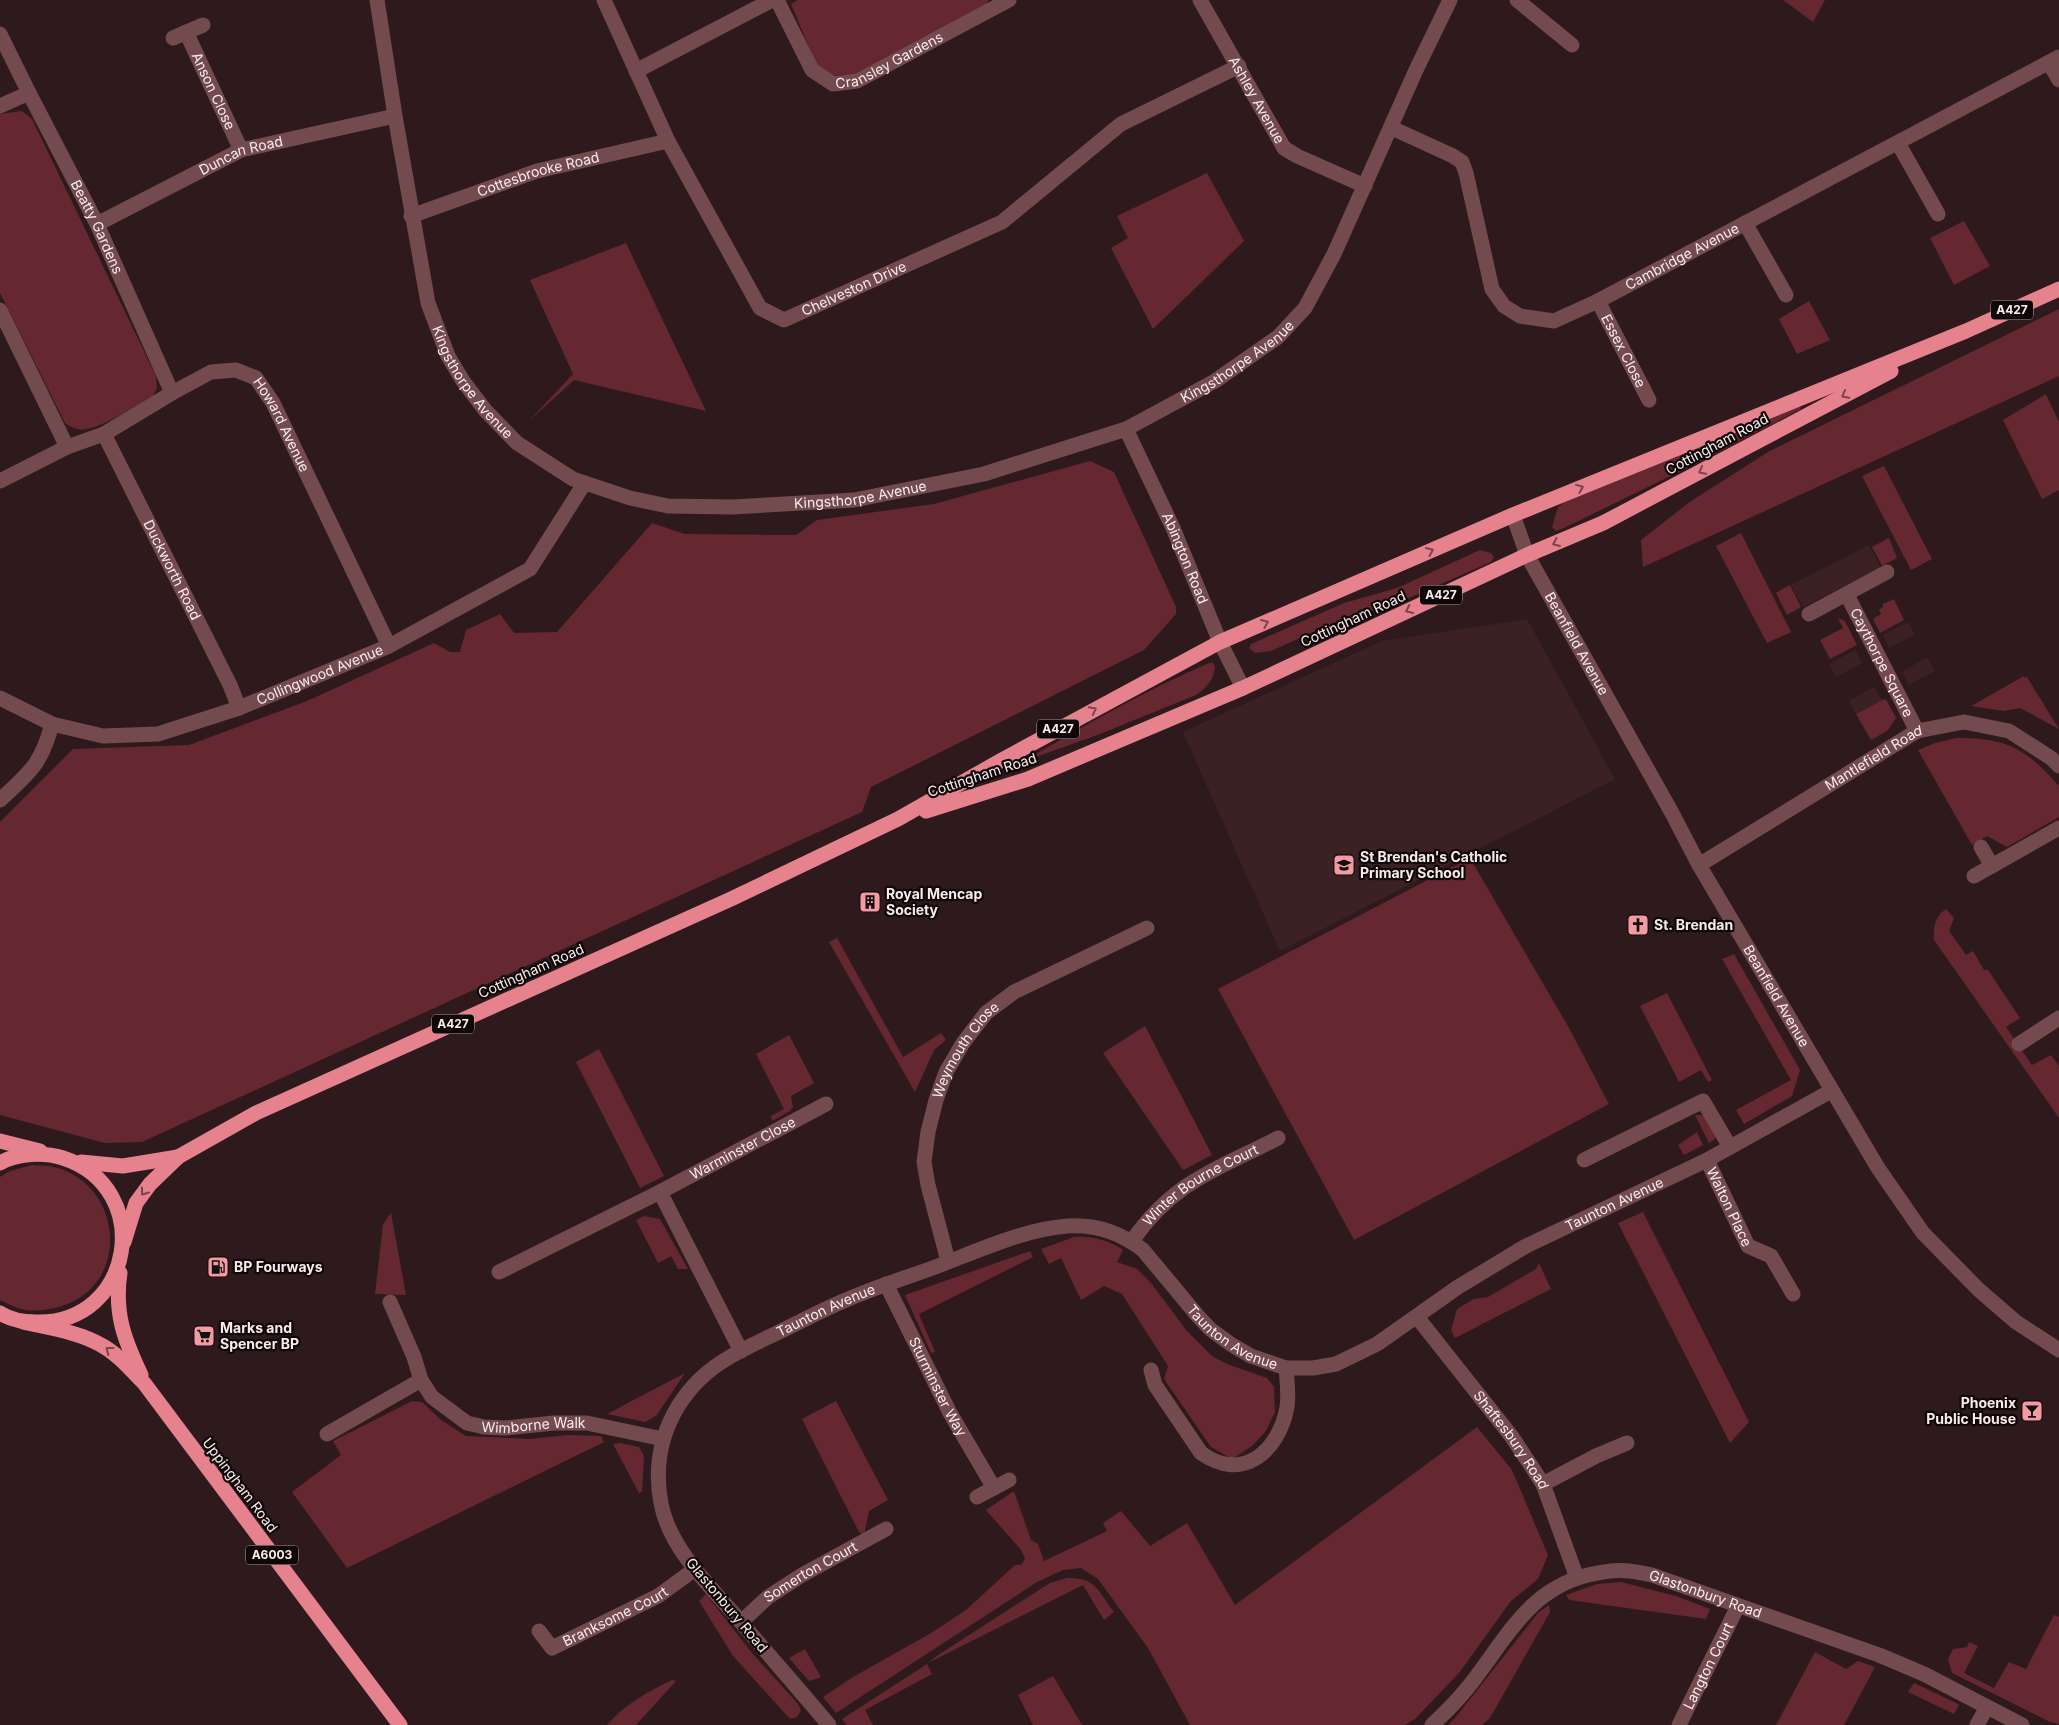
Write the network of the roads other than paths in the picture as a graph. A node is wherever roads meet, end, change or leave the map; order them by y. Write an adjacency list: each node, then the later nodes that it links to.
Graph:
1 (378, 0): 18 (street, Kingsthorpe Avenue)
2 (604, 0): 14 (street, Chelveston Drive)
3 (772, 0): 14 (street)
4 (777, 0): 5 (street, Cransley Gardens)
5 (1010, 0)
6 (1450, 0): 19 (street, Kingsthorpe Avenue)
7 (1517, 0): 11 (street)
8 (1206, 2): 13 (street, Ashley Avenue)
9 (203, 24): 22 (street, Anson Close)
10 (0, 34): 16 (street)
11 (1572, 45)
12 (2054, 60): 15 (street); 21 (street, Cambridge Avenue)
13 (1239, 66): 20 (street, Chelveston Drive); 23 (street, Ashley Avenue)
14 (636, 71): 20 (street, Chelveston Drive)
15 (2059, 80)
16 (29, 94): 17 (street); 27 (street, Beatty Gardens)
17 (0, 106)
18 (395, 116): 22 (street, Duncan Road); 25 (street, Kingsthorpe Avenue)
19 (1392, 128): 23 (street, Kingsthorpe Avenue); 30 (street, Cambridge Avenue)
20 (668, 141): 25 (street, Cottesbrooke Road)
21 (1898, 143): 24 (street); 26 (street, Cambridge Avenue)
22 (241, 150): 27 (street, Duncan Road)
23 (1365, 186): 35 (street, Kingsthorpe Avenue)
24 (1938, 214)
25 (412, 216): 39 (street, Kingsthorpe Avenue)
26 (1745, 223): 29 (street); 30 (street, Cambridge Avenue)
27 (97, 224): 33 (street, Beatty Gardens)
28 (2059, 289): 32 (highway, Cottingham Road / A427)
29 (1786, 295)
30 (1598, 301): 34 (street, Essex Close)
31 (0, 310): 37 (street)
32 (1966, 331): 40 (highway, Cottingham Road / A427, one-way to 32); 41 (highway, Cottingham Road / A427, one-way to 41)
33 (172, 393): 36 (street, Howard Avenue); 46 (street, Howard Avenue)
34 (1649, 400)
35 (1126, 429): 39 (street, Kingsthorpe Avenue); 45 (street, Abington Road)
36 (104, 434): 37 (street, Howard Avenue); 49 (street, Duckworth Road)
37 (67, 447): 38 (street, Howard Avenue)
38 (0, 481)
39 (584, 484): 46 (street, Collingwood Avenue)
40 (1513, 515): 41 (street, Beanfield Avenue); 45 (highway, Cottingham Road / A427, one-way to 40)
41 (1527, 555): 47 (highway, Cottingham Road / A427, one-way to 47); 57 (street, Beanfield Avenue)
42 (1887, 572): 43 (street, Caythorpe Square)
43 (1847, 595): 44 (street, Caythorpe Square); 51 (street, Caythorpe Square)
44 (1809, 614)
45 (1220, 642): 47 (street, Abington Road); 54 (highway, Cottingham Road / A427, one-way to 45)
46 (389, 646): 49 (street, Collingwood Avenue)
47 (1243, 688): 54 (highway, Cottingham Road / A427)
48 (0, 698): 50 (street, Collingwood Avenue)
49 (239, 708): 50 (street, Collingwood Avenue)
50 (52, 724): 53 (street)
51 (1917, 731): 52 (street, Mantlefield Road); 57 (street, Mantlefield Road)
52 (2059, 766)
53 (0, 800)
54 (898, 819): 69 (highway, Cottingham Road / A427)
55 (2059, 828): 58 (street)
56 (1981, 847): 58 (street)
57 (1699, 865): 63 (street, Beanfield Avenue)
58 (1992, 866): 59 (street)
59 (1974, 876)
60 (1147, 928): 77 (street, Weymouth Close)
61 (2059, 1018): 62 (street)
62 (2019, 1044)
63 (1831, 1091): 67 (street, Taunton Avenue); 85 (street, Beanfield Avenue)
64 (826, 1104): 74 (street, Warminster Close)
65 (1278, 1138): 75 (street, Winter Bourne Court)
66 (0, 1141): 68 (highway)
67 (1730, 1147): 70 (street); 71 (street, Taunton Avenue)
68 (56, 1155): 72 (highway); 73 (highway)
69 (178, 1157): 72 (highway, Cottingham Road / A427); 76 (highway, Cottingham Road / A427, one-way to 76)
70 (1584, 1160)
71 (1706, 1160): 80 (street, Walton Place); 83 (street, Taunton Avenue)
72 (76, 1162): 76 (highway)
73 (0, 1164)
74 (660, 1192): 78 (street, Warminster Close); 86 (street)
75 (1132, 1241): 77 (street, Taunton Avenue); 87 (street, Taunton Avenue)
76 (123, 1249): 84 (highway); 90 (highway, Uppingham Road / A6003)
77 (948, 1261): 79 (street, Taunton Avenue)
78 (500, 1272)
79 (886, 1284): 86 (street, Taunton Avenue); 96 (street, Sturminster Way)
80 (1793, 1294)
81 (390, 1302): 89 (street, Wimborne Walk)
82 (2, 1315): 84 (highway)
83 (1417, 1317): 87 (street, Taunton Avenue); 95 (street, Shaftesbury Road)
84 (23, 1322): 90 (highway, Uppingham Road / A6003, one-way to 84)
85 (2059, 1350)
86 (741, 1351): 92 (street, Taunton Avenue)
87 (1286, 1368): 88 (street)
88 (1151, 1370)
89 (421, 1380): 91 (street); 92 (street, Wimborne Walk)
90 (144, 1384): 105 (highway, Uppingham Road / A6003)
91 (327, 1434)
92 (663, 1439): 99 (street, Glastonbury Road)
93 (1627, 1443): 95 (street)
94 (1009, 1480): 96 (street)
95 (1543, 1484): 100 (street, Shaftesbury Road)
96 (994, 1488): 97 (street)
97 (977, 1497)
98 (886, 1530): 102 (street, Somerton Court)
99 (695, 1570): 102 (street, Glastonbury Road); 103 (street, Branksome Court)
100 (1577, 1578): 101 (street, Glastonbury Road); 107 (street, Glastonbury Road)
101 (1738, 1606): 104 (street, Glastonbury Road); 108 (street, Langton Court)
102 (740, 1622): 106 (street, Glastonbury Road)
103 (539, 1631)
104 (1987, 1707): 109 (street); 110 (street, Glastonbury Road)
105 (400, 1725)
106 (829, 1725)
107 (1432, 1725)
108 (1678, 1725)
109 (1977, 1725)
110 (2022, 1725)

